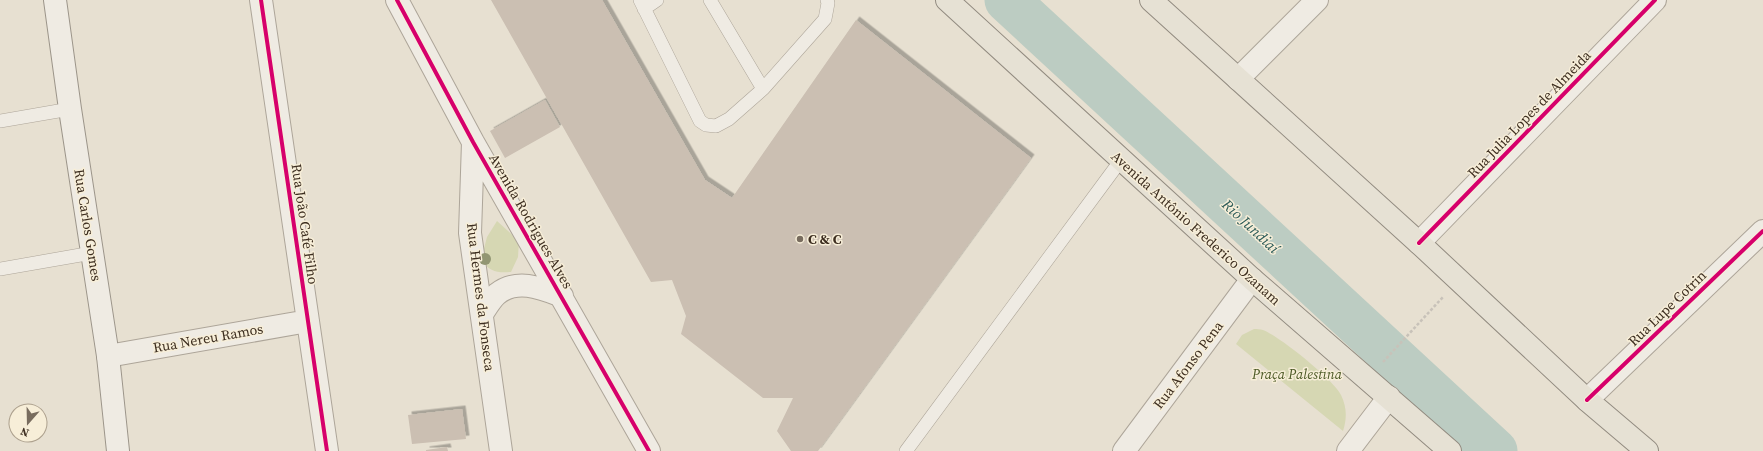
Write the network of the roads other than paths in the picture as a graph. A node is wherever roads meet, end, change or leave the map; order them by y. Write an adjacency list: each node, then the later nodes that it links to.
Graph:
1 (55, 0): 14 (street, Rua Carlos Gomes)
2 (262, 0): 25 (street, Rua João Café Filho)
3 (396, 0): 16 (street, Avenida Rodrigues Alves)
4 (657, 0): 11 (lane)
5 (710, 0): 13 (lane)
6 (827, 0): 13 (lane)
7 (947, 0): 17 (main road, Avenida Antônio Frederico Ozanam)
8 (1151, 0): 12 (main road)
9 (1317, 0): 12 (street)
10 (1655, 0): 19 (street, Rua Julia Lopes de Almeida)
11 (642, 4): 13 (lane)
12 (1238, 79): 19 (main road)
13 (763, 89)
14 (70, 109): 15 (lane); 20 (street, Rua Carlos Gomes)
15 (0, 121)
16 (473, 142): 23 (street, Avenida Rodrigues Alves); 24 (street, Rua Hermes da Fonseca)
17 (1121, 160): 22 (main road, Avenida Antônio Frederico Ozanam); 33 (lane)
18 (1763, 231): 28 (street, Rua Lupe Cotrin)
19 (1419, 243): 28 (main road)
20 (92, 253): 21 (lane); 26 (street, Rua Carlos Gomes)
21 (0, 269)
22 (1252, 279): 27 (main road, Avenida Antônio Frederico Ozanam); 34 (street, Rua Afonso Pena)
23 (562, 296): 24 (street); 32 (street, Avenida Rodrigues Alves)
24 (482, 314): 31 (street, Rua Hermes da Fonseca)
25 (308, 321): 26 (street, Rua Nereu Ramos); 30 (street, Rua João Café Filho)
26 (108, 356): 29 (street, Rua Carlos Gomes)
27 (1389, 397): 35 (street); 36 (main road, Avenida Antônio Frederico Ozanam)
28 (1587, 400): 37 (main road)
29 (118, 451)
30 (327, 451)
31 (501, 451)
32 (649, 451)
33 (906, 451)
34 (1124, 451)
35 (1348, 451)
36 (1450, 451)
37 (1647, 451)

